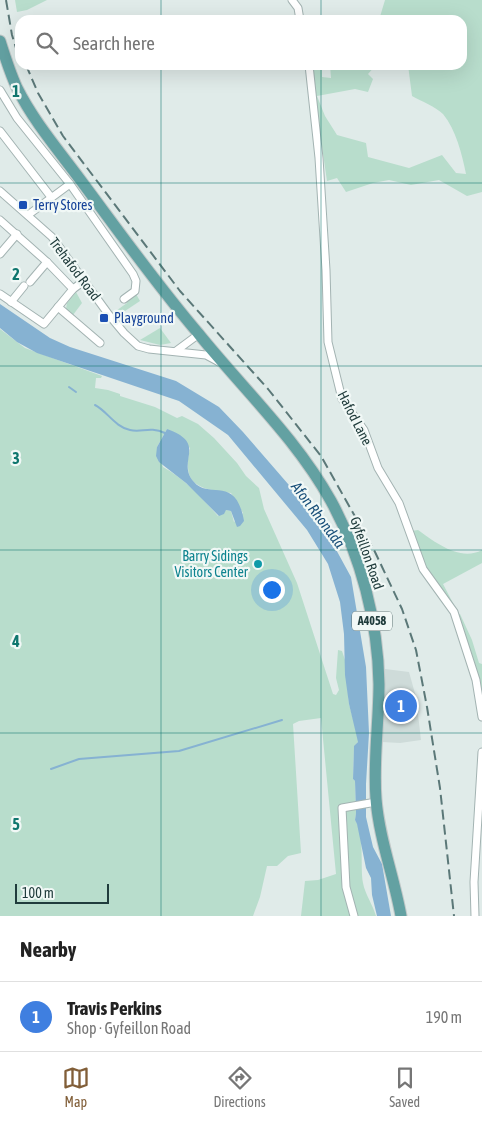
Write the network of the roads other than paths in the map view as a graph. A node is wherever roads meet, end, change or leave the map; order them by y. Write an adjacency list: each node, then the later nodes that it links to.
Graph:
1 (292, 0): 2 (street)
2 (299, 15)
3 (0, 41): 21 (main road, A4058)
4 (310, 70): 25 (street, Hafod Lane)
5 (0, 90): 7 (street)
6 (0, 131): 9 (street)
7 (70, 184): 9 (street); 18 (street)
8 (0, 192): 10 (street, Trehafod Road)
9 (51, 197): 10 (street)
10 (28, 215): 15 (street, Trehafod Road)
11 (0, 220): 12 (street)
12 (17, 234): 13 (street); 14 (street)
13 (1, 249)
14 (47, 262): 16 (street); 19 (street)
15 (84, 281): 16 (street); 23 (street, Trehafod Road)
16 (73, 289): 20 (street)
17 (0, 294): 19 (street)
18 (124, 299)
19 (11, 302): 20 (street)
20 (58, 307): 22 (street)
21 (198, 334): 23 (street); 24 (main road, Gyfeillon Road / A4058)
22 (100, 343)
23 (176, 351): 24 (street, Trehafod Road)
24 (227, 366): 27 (main road, Gyfeillon Road / A4058)
25 (482, 717)
26 (482, 752): 30 (street)
27 (372, 803): 28 (street); 29 (main road, Gyfeillon Road / A4058)
28 (354, 916)
29 (401, 916)
30 (475, 916)

